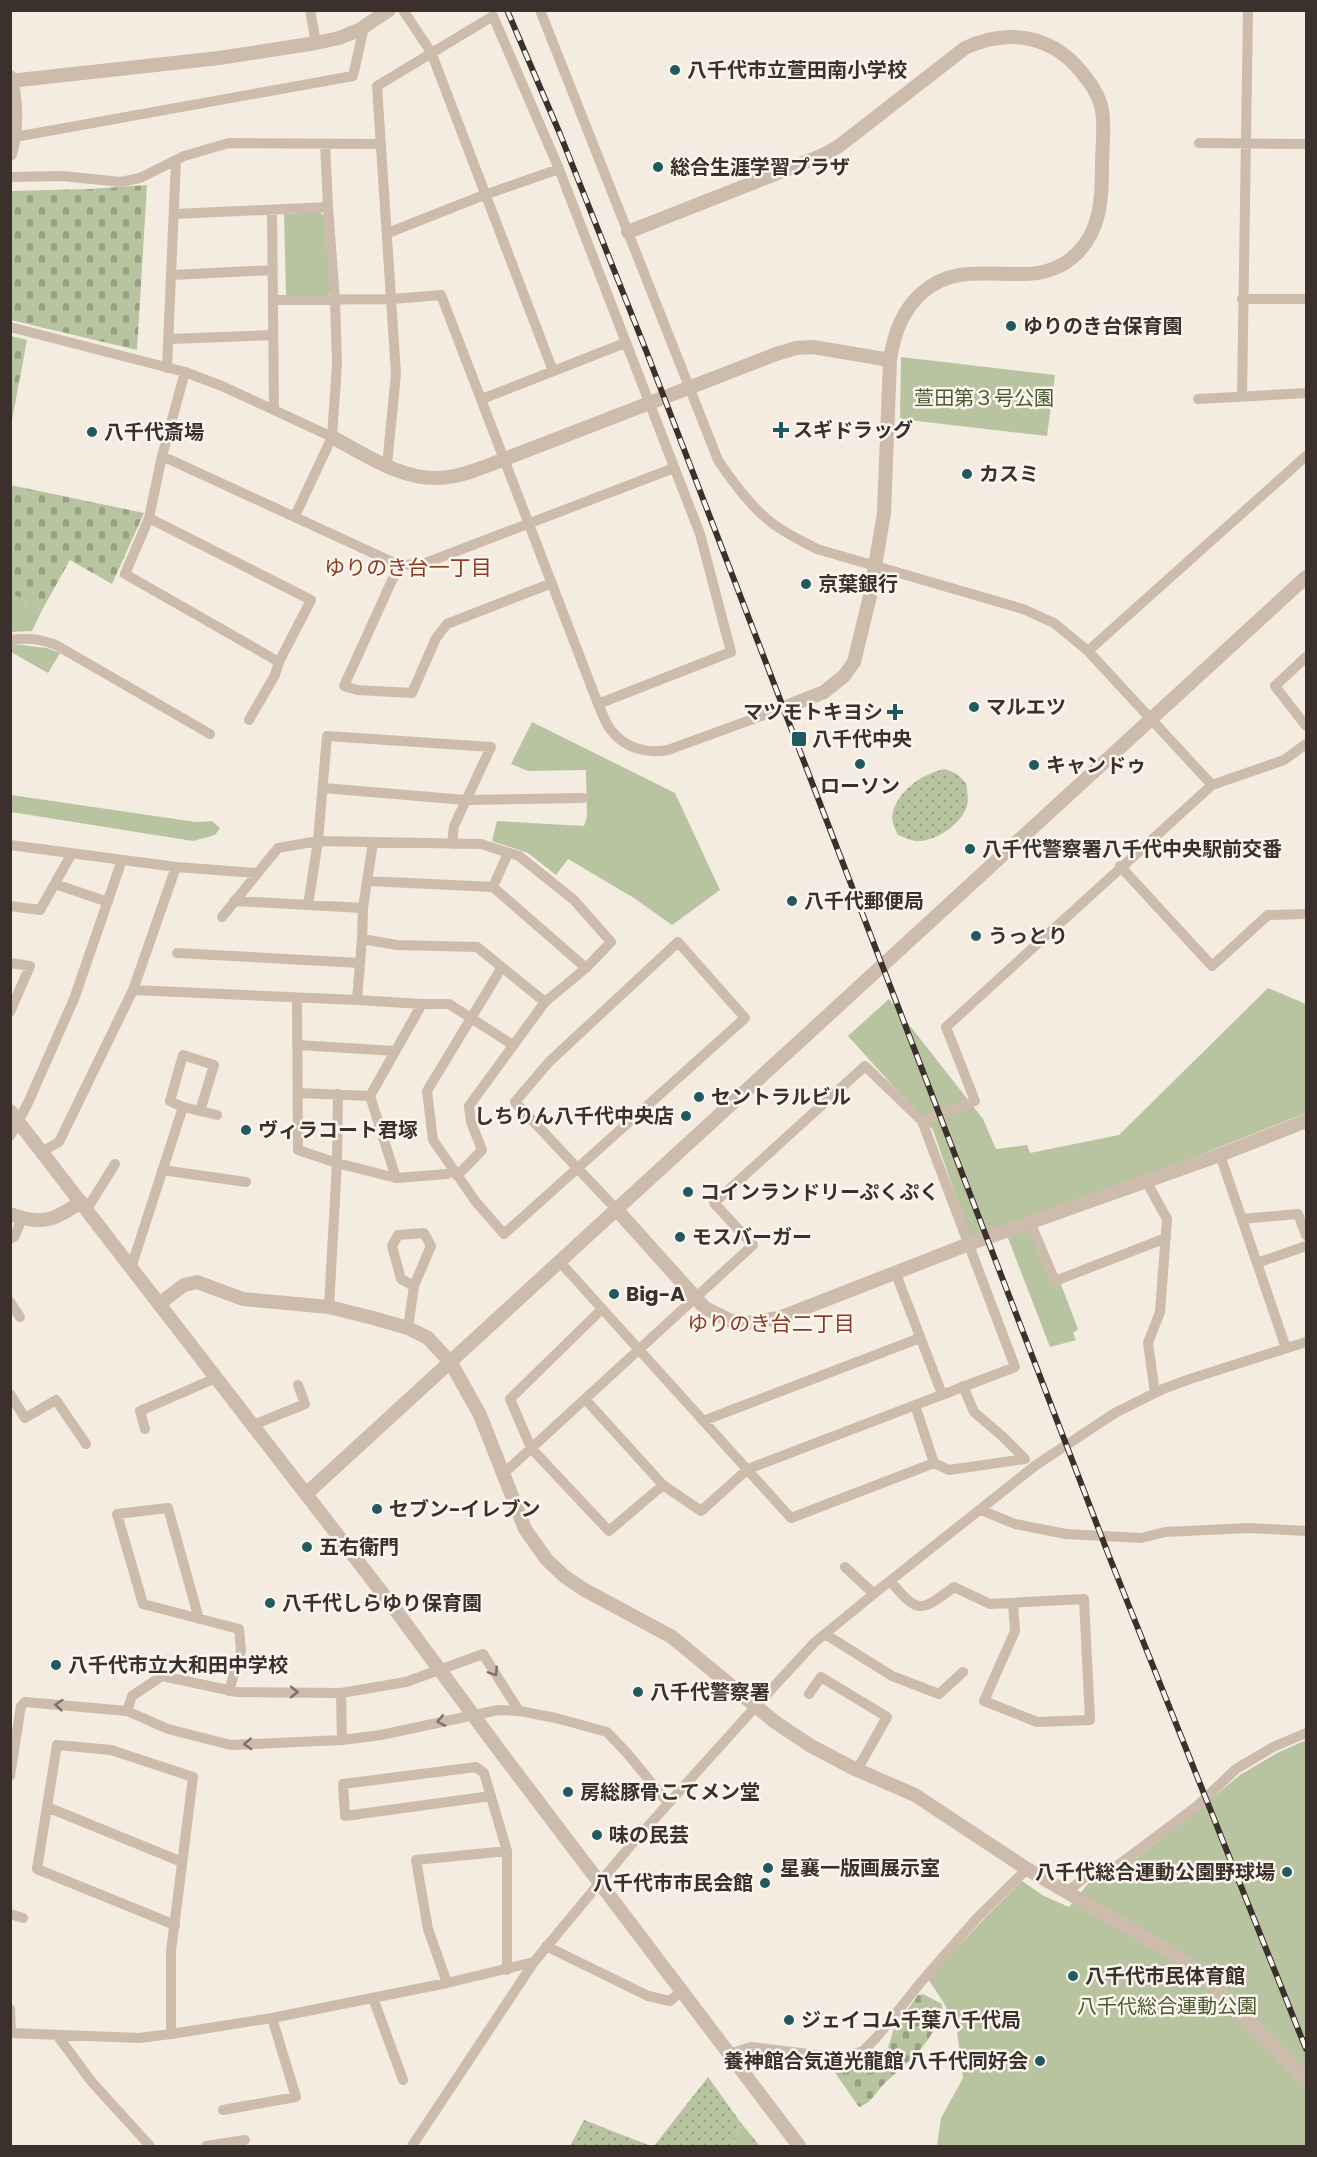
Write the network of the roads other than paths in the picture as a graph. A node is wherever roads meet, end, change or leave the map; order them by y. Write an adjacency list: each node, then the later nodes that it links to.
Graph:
1 (310, 10): 7 (street)
2 (389, 10): 6 (street)
3 (403, 10): 8 (street)
4 (540, 10): 24 (street)
5 (1248, 10): 12 (street)
6 (364, 27): 7 (street); 10 (street)
7 (316, 43): 9 (street)
8 (431, 52): 14 (street); 18 (street); 20 (street)
9 (11, 80): 10 (street)
10 (15, 137): 16 (street)
11 (1199, 143): 12 (street)
12 (1245, 143): 15 (street); 29 (street)
13 (325, 144): 14 (street); 17 (street); 21 (street)
14 (381, 144): 25 (street)
15 (1306, 144)
16 (10, 154)
17 (177, 160): 19 (street); 23 (street)
18 (559, 169): 20 (street); 36 (street)
19 (10, 177)
20 (484, 195): 25 (street); 39 (street)
21 (328, 207): 22 (street); 32 (street)
22 (272, 210): 23 (street); 26 (street)
23 (176, 214): 27 (street)
24 (628, 232): 37 (street); 41 (street)
25 (388, 233): 28 (street)
26 (273, 270): 27 (street); 31 (street)
27 (172, 275): 35 (street)
28 (393, 299): 32 (street); 44 (street); 52 (street)
29 (1242, 299): 30 (street); 43 (street)
30 (1306, 299)
31 (273, 300): 32 (street); 34 (street)
32 (335, 300): 48 (street)
33 (10, 327): 38 (street)
34 (273, 334): 35 (street); 47 (street)
35 (169, 339): 38 (street)
36 (625, 343): 39 (street); 46 (street)
37 (890, 360): 41 (street); 58 (street)
38 (167, 368): 40 (street)
39 (553, 371): 44 (street)
40 (185, 372): 47 (street); 49 (street)
41 (691, 387): 46 (street); 58 (street)
42 (1306, 393): 43 (street)
43 (1242, 397): 45 (street)
44 (482, 399): 51 (street)
45 (1198, 399)
46 (649, 403): 51 (street); 53 (street)
47 (274, 410): 48 (street)
48 (332, 437): 52 (street); 54 (street)
49 (162, 456): 54 (street); 55 (street)
50 (1306, 456): 62 (street)
51 (505, 459): 52 (street); 56 (street)
52 (387, 465)
53 (674, 468): 56 (street); 65 (street)
54 (294, 516): 57 (street)
55 (149, 518): 64 (street); 64 (street)
56 (530, 523): 57 (street); 60 (street)
57 (399, 565): 60 (street)
58 (875, 565): 62 (street); 66 (street)
59 (1306, 577): 68 (street)
60 (552, 582): 65 (street)
61 (10, 640): 70 (street)
62 (1088, 651): 68 (street)
63 (1306, 657): 69 (street)
64 (279, 662): 67 (street)
65 (598, 704): 66 (street)
66 (786, 707)
67 (249, 720)
68 (1151, 720): 72 (street); 132 (street)
69 (1306, 726)
70 (210, 734)
71 (1306, 744): 72 (street)
72 (1212, 785): 84 (street)
73 (323, 788): 75 (street); 75 (street); 76 (street)
74 (583, 798): 75 (street)
75 (466, 800): 78 (street)
76 (318, 841): 77 (street); 85 (street); 91 (street)
77 (373, 842): 78 (street); 86 (street)
78 (452, 844): 81 (street)
79 (11, 845): 80 (street)
80 (72, 853): 82 (street); 87 (street)
81 (508, 853): 88 (street); 101 (street)
82 (122, 860): 83 (street); 90 (street)
83 (176, 867): 85 (street); 102 (street)
84 (1120, 867): 94 (street); 119 (street)
85 (257, 873): 89 (street)
86 (367, 881): 88 (street); 93 (street)
87 (55, 884): 90 (street); 92 (street)
88 (493, 887): 101 (street)
89 (234, 901): 91 (street); 95 (street)
90 (108, 902): 116 (street)
91 (308, 905): 93 (street)
92 (10, 906)
93 (363, 908): 96 (street)
94 (1306, 914)
95 (222, 917)
96 (362, 939): 99 (street); 100 (street)
97 (177, 953): 99 (street)
98 (10, 963): 107 (street)
99 (360, 963): 104 (street)
100 (502, 967): 105 (street); 108 (street)
101 (586, 968): 105 (street)
102 (133, 990): 103 (street); 121 (street)
103 (297, 998): 104 (street); 109 (street)
104 (357, 1000): 106 (street)
105 (545, 1002): 110 (street)
106 (422, 1004): 108 (street); 111 (street)
107 (10, 1012)
108 (470, 1017): 110 (street); 127 (street)
109 (298, 1045): 111 (street); 112 (street)
110 (513, 1045): 127 (street)
111 (395, 1051): 114 (street)
112 (298, 1093): 113 (street); 123 (street)
113 (338, 1094): 114 (street); 123 (street)
114 (370, 1095): 128 (street)
115 (183, 1107): 115 (street); 117 (street); 126 (street)
116 (14, 1115): 120 (street); 121 (street)
117 (217, 1115)
118 (1306, 1120): 122 (street)
119 (922, 1121): 139 (street); 146 (street)
120 (10, 1136)
121 (41, 1152): 131 (street)
122 (1220, 1155): 129 (street); 134 (street)
123 (338, 1162): 128 (street); 149 (street)
124 (114, 1164): 131 (street)
125 (577, 1168): 125 (street); 127 (street); 132 (street)
126 (162, 1170): 130 (street); 143 (street)
127 (456, 1173): 128 (street)
128 (396, 1178)
129 (1146, 1181): 135 (street); 137 (street)
130 (246, 1182)
131 (84, 1205): 133 (street); 143 (street)
132 (615, 1209): 141 (street); 146 (street)
133 (16, 1216): 138 (street)
134 (1242, 1219): 136 (street); 142 (street)
135 (1030, 1222): 137 (street); 139 (street)
136 (1306, 1235)
137 (1166, 1238): 161 (street)
138 (10, 1239)
139 (969, 1244): 144 (street); 160 (street)
140 (1306, 1246): 142 (street)
141 (559, 1262): 150 (street); 157 (street)
142 (1257, 1263): 155 (street)
143 (131, 1268): 148 (street)
144 (896, 1274): 146 (street); 153 (street)
145 (414, 1286): 145 (street); 152 (street)
146 (695, 1297): 156 (street)
147 (10, 1302): 151 (street)
148 (159, 1304): 149 (street); 158 (street)
149 (329, 1307): 152 (street)
150 (602, 1310): 156 (street); 170 (street)
151 (20, 1317)
152 (408, 1328): 157 (street)
153 (920, 1338): 163 (street); 166 (street)
154 (1306, 1342): 155 (street)
155 (1286, 1348): 161 (street)
156 (638, 1350): 164 (street); 166 (street)
157 (451, 1364): 173 (street); 175 (street)
158 (216, 1378): 167 (street); 168 (street)
159 (298, 1385): 167 (street)
160 (963, 1386): 163 (street); 171 (street)
161 (1155, 1393): 176 (street)
162 (10, 1394): 169 (street)
163 (942, 1394): 165 (street)
164 (585, 1399): 170 (street); 174 (street)
165 (915, 1405): 171 (street); 172 (street)
166 (703, 1421): 172 (street)
167 (253, 1425): 175 (street)
168 (145, 1429)
169 (86, 1444)
170 (531, 1448): 173 (street); 174 (street)
171 (934, 1463): 172 (street)
172 (747, 1469): 174 (street)
173 (503, 1474): 188 (street)
174 (663, 1485)
175 (306, 1494): 201 (street, bridge)
176 (981, 1510): 177 (street); 179 (street)
177 (1306, 1531)
178 (844, 1567): 180 (street)
179 (890, 1581): 180 (street); 181 (street)
180 (874, 1594): 183 (street)
181 (1013, 1603): 181 (street)
182 (199, 1619): 182 (street); 185 (street)
183 (825, 1634): 184 (street); 188 (street)
184 (963, 1672)
185 (229, 1690): 186 (street, one-way to 186); 189 (street)
186 (341, 1692): 190 (street, one-way to 190); 192 (street)
187 (809, 1694): 193 (street)
188 (756, 1706): 193 (street); 196 (street)
189 (127, 1711): 192 (street, one-way to 189); 194 (street, one-way to 194)
190 (519, 1712): 192 (street, one-way to 192); 196 (street)
191 (1306, 1733): 202 (street)
192 (342, 1740)
193 (856, 1770): 200 (street)
194 (10, 1776)
195 (491, 1796): 195 (street); 198 (street)
196 (668, 1803): 201 (street)
197 (47, 1807): 199 (street); 199 (street); 205 (street)
198 (507, 1851): 208 (street); 209 (street)
199 (183, 1862): 205 (street)
200 (1027, 1869): 202 (street); 217 (street)
201 (600, 1883): 206 (street); 210 (street)
202 (1066, 1893): 218 (street)
203 (10, 1914): 204 (street)
204 (23, 1918)
205 (175, 1925): 215 (street)
206 (546, 1946): 207 (street); 210 (street)
207 (534, 1962): 208 (street); 224 (street)
208 (507, 1970): 209 (street)
209 (447, 1983): 211 (street)
210 (681, 1991): 217 (street)
211 (373, 1998): 213 (street); 219 (street)
212 (10, 2010): 214 (street)
213 (272, 2018): 215 (street); 220 (street)
214 (11, 2033): 216 (street)
215 (171, 2034): 216 (street)
216 (57, 2035): 222 (street)
217 (729, 2054): 225 (street)
218 (1306, 2079)
219 (403, 2080)
220 (223, 2110)
221 (245, 2140): 223 (street)
222 (150, 2146)
223 (206, 2146)
224 (412, 2146)
225 (799, 2146)

